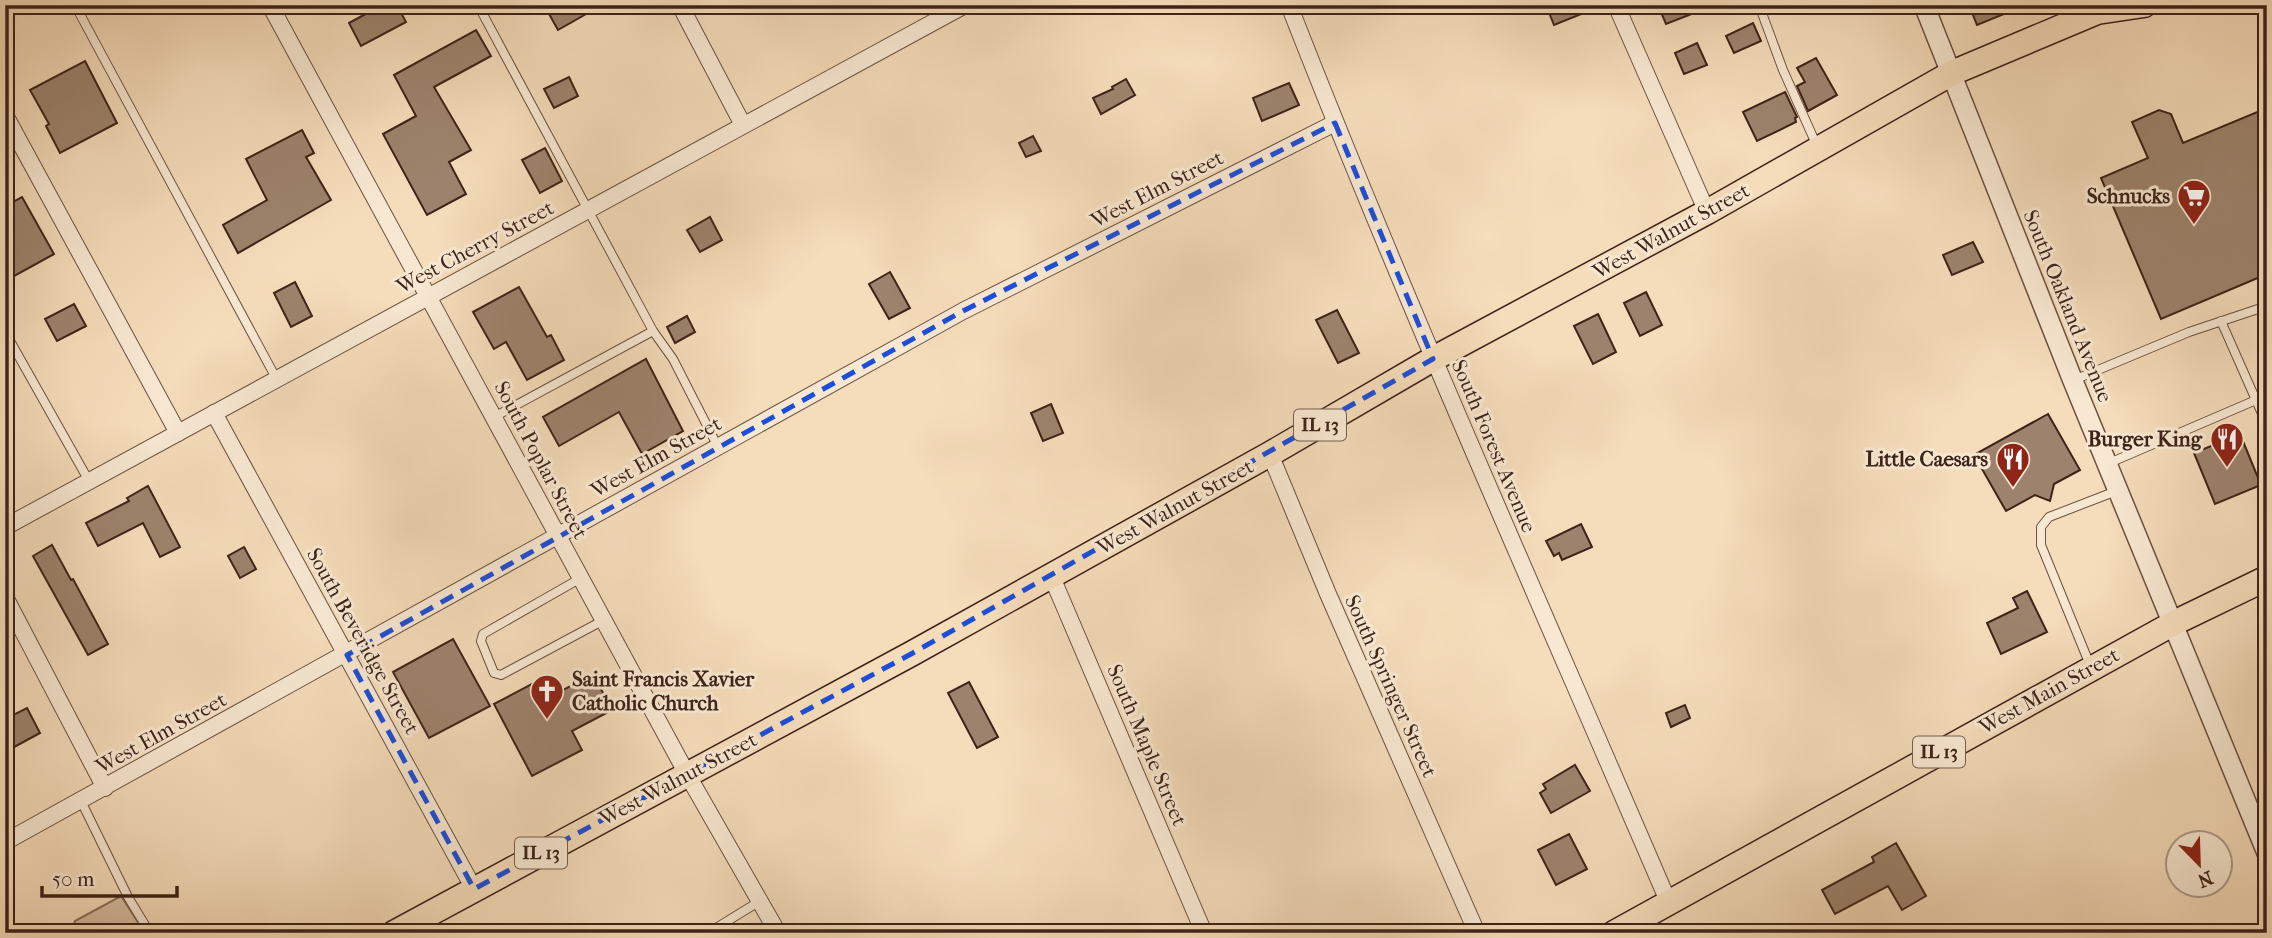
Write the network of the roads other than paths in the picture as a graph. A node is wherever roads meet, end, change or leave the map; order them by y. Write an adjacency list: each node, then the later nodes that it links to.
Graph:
1 (75, 5): 24 (lane)
2 (270, 5): 18 (street, South Poplar Street)
3 (478, 5): 16 (lane)
4 (680, 5): 14 (street)
5 (965, 5): 14 (street, West Cherry Street)
6 (1289, 5): 13 (street, South Forest Avenue)
7 (1616, 5): 17 (street)
8 (1759, 5): 15 (lane)
9 (1924, 5): 11 (street, South Oakland Avenue)
10 (2144, 5): 11 (highway, IL 13)
11 (1952, 73): 15 (highway, West Walnut Street / IL 13); 25 (street, South Oakland Avenue)
12 (5, 115): 30 (street)
13 (1335, 123): 23 (street, South Forest Avenue); 31 (street, West Elm Street)
14 (743, 125): 16 (street, West Cherry Street)
15 (1818, 149): 17 (highway, West Walnut Street / IL 13)
16 (589, 210): 18 (street, West Cherry Street); 21 (lane)
17 (1707, 212): 23 (highway, West Walnut Street / IL 13)
18 (428, 296): 24 (street, West Cherry Street); 28 (street, South Poplar Street)
19 (2267, 306): 20 (lane)
20 (2221, 321): 25 (lane); 26 (lane)
21 (653, 331): 28 (lane); 31 (lane)
22 (5, 332): 34 (lane)
23 (1433, 359): 32 (highway, West Walnut Street / IL 13); 53 (street, South Forest Avenue)
24 (276, 378): 27 (street, West Cherry Street)
25 (2073, 381): 33 (street, South Oakland Avenue)
26 (2256, 400): 29 (lane); 33 (lane)
27 (214, 413): 30 (street, West Cherry Street); 44 (street, South Beveridge Street)
28 (494, 417): 37 (street, South Poplar Street)
29 (2267, 425)
30 (178, 433): 34 (street, West Cherry Street)
31 (718, 447): 37 (street, West Elm Street)
32 (1270, 454): 38 (highway, West Walnut Street / IL 13); 59 (street, South Springer Street)
33 (2107, 464): 35 (street, South Oakland Avenue)
34 (89, 481): 36 (street, West Cherry Street)
35 (2119, 490): 43 (street, South Oakland Avenue); 45 (lane)
36 (5, 527)
37 (558, 536): 39 (street, South Poplar Street); 44 (street, West Elm Street)
38 (1051, 575): 46 (highway, West Walnut Street / IL 13); 58 (street, South Maple Street)
39 (581, 578): 42 (street, South Poplar Street); 42 (lane)
40 (2267, 578): 43 (highway, West Main Street / IL 13)
41 (5, 597): 47 (street)
42 (604, 620): 46 (street, South Poplar Street)
43 (2174, 623): 45 (highway, West Main Street / IL 13); 50 (street, South Oakland Avenue)
44 (347, 655): 47 (street, West Elm Street); 51 (street, South Beveridge Street)
45 (2091, 668): 53 (highway, West Main Street / IL 13)
46 (687, 774): 51 (highway, West Walnut Street / IL 13); 52 (street, South Poplar Street)
47 (105, 788): 48 (street, West Elm Street)
48 (81, 801): 49 (street, West Elm Street); 54 (lane)
49 (5, 842)
50 (2267, 853)
51 (474, 889): 55 (highway, West Walnut Street / IL 13)
52 (760, 901): 56 (lane); 57 (street, South Poplar Street)
53 (1668, 901): 60 (highway, West Main Street / IL 13)
54 (150, 933)
55 (394, 933)
56 (708, 933)
57 (778, 933)
58 (1204, 933)
59 (1477, 933)
60 (1614, 933)

